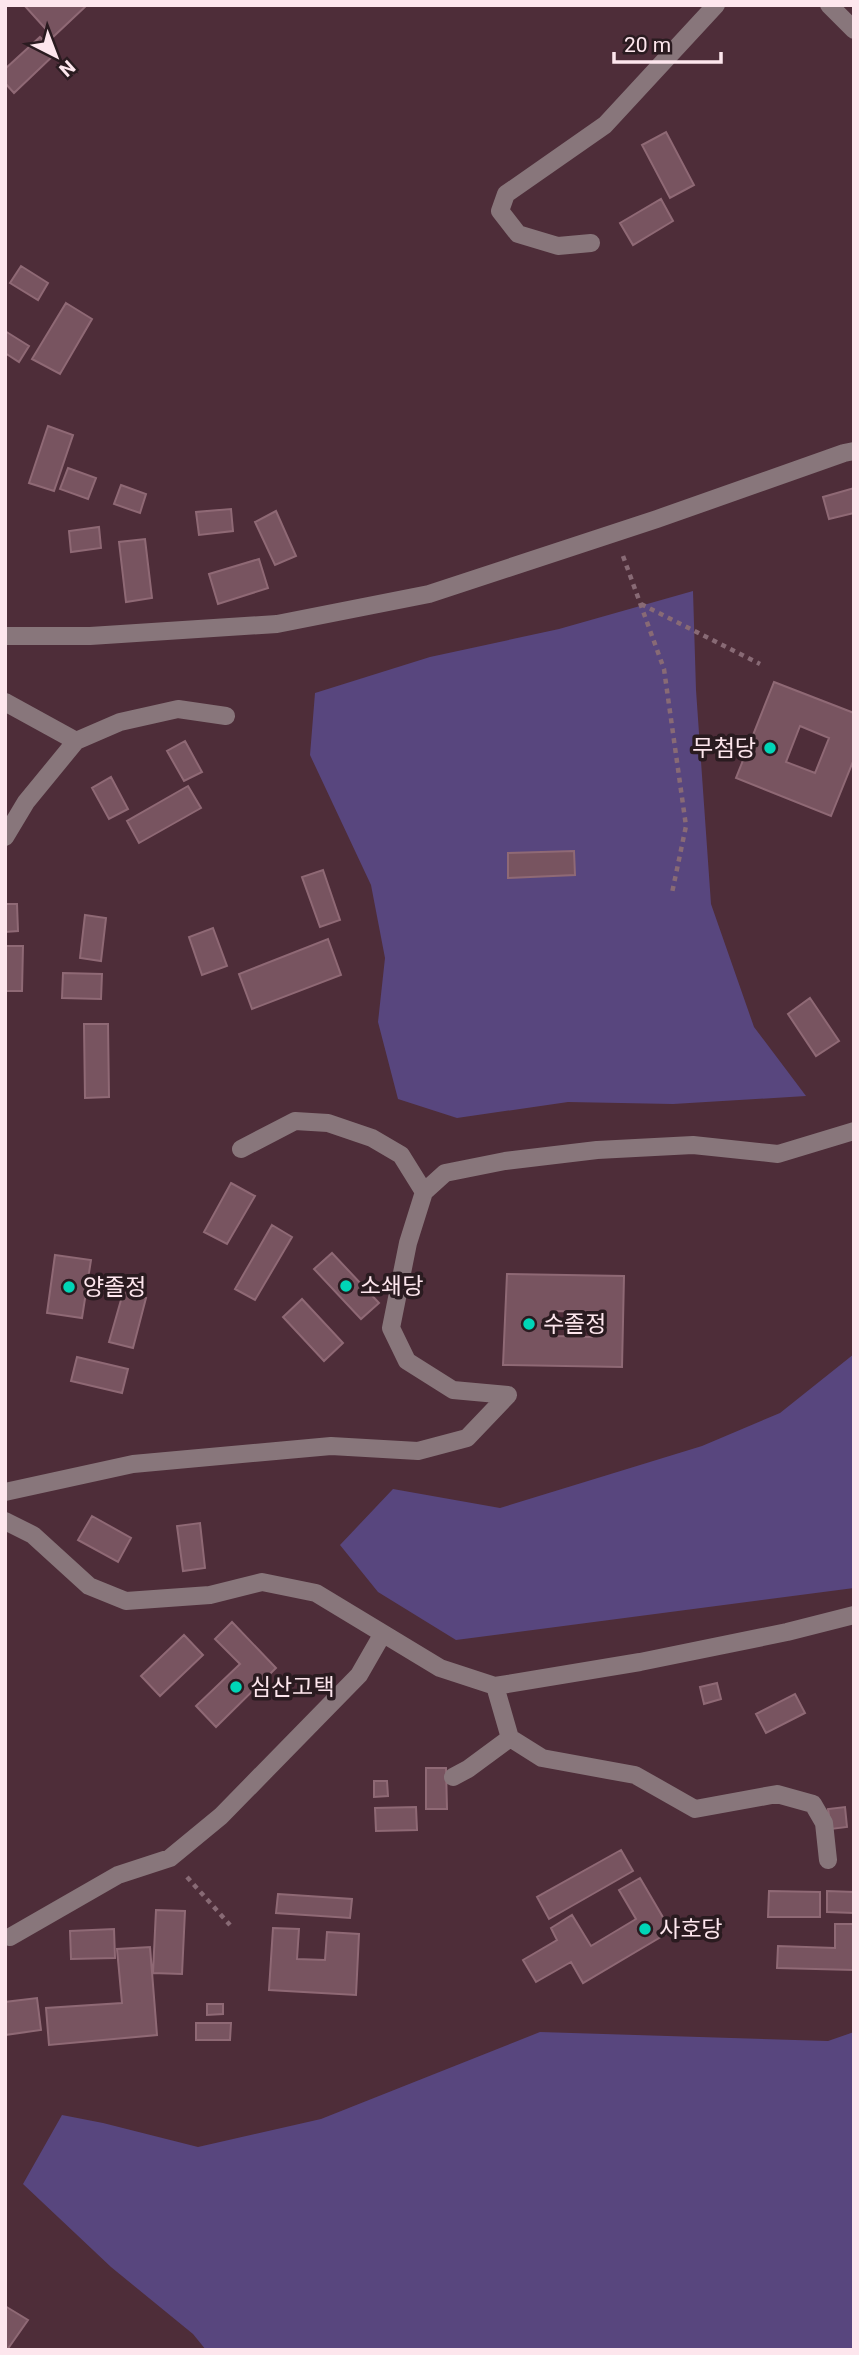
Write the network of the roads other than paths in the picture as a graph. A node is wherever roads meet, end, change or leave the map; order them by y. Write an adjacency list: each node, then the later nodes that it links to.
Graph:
1 (716, 5): 4 (lane)
2 (829, 5): 3 (lane)
3 (854, 30)
4 (591, 243)
5 (854, 452): 6 (lane)
6 (5, 636)
7 (5, 702): 9 (lane)
8 (226, 716): 9 (lane)
9 (76, 741): 10 (lane)
10 (5, 837)
11 (854, 1130): 13 (lane)
12 (241, 1149): 13 (lane)
13 (424, 1192): 14 (lane)
14 (5, 1492)
15 (5, 1521): 17 (lane)
16 (854, 1615): 18 (lane)
17 (382, 1634): 18 (lane); 22 (lane)
18 (495, 1686): 19 (lane)
19 (510, 1738): 20 (lane); 21 (lane)
20 (453, 1777)
21 (828, 1860)
22 (10, 1937)

